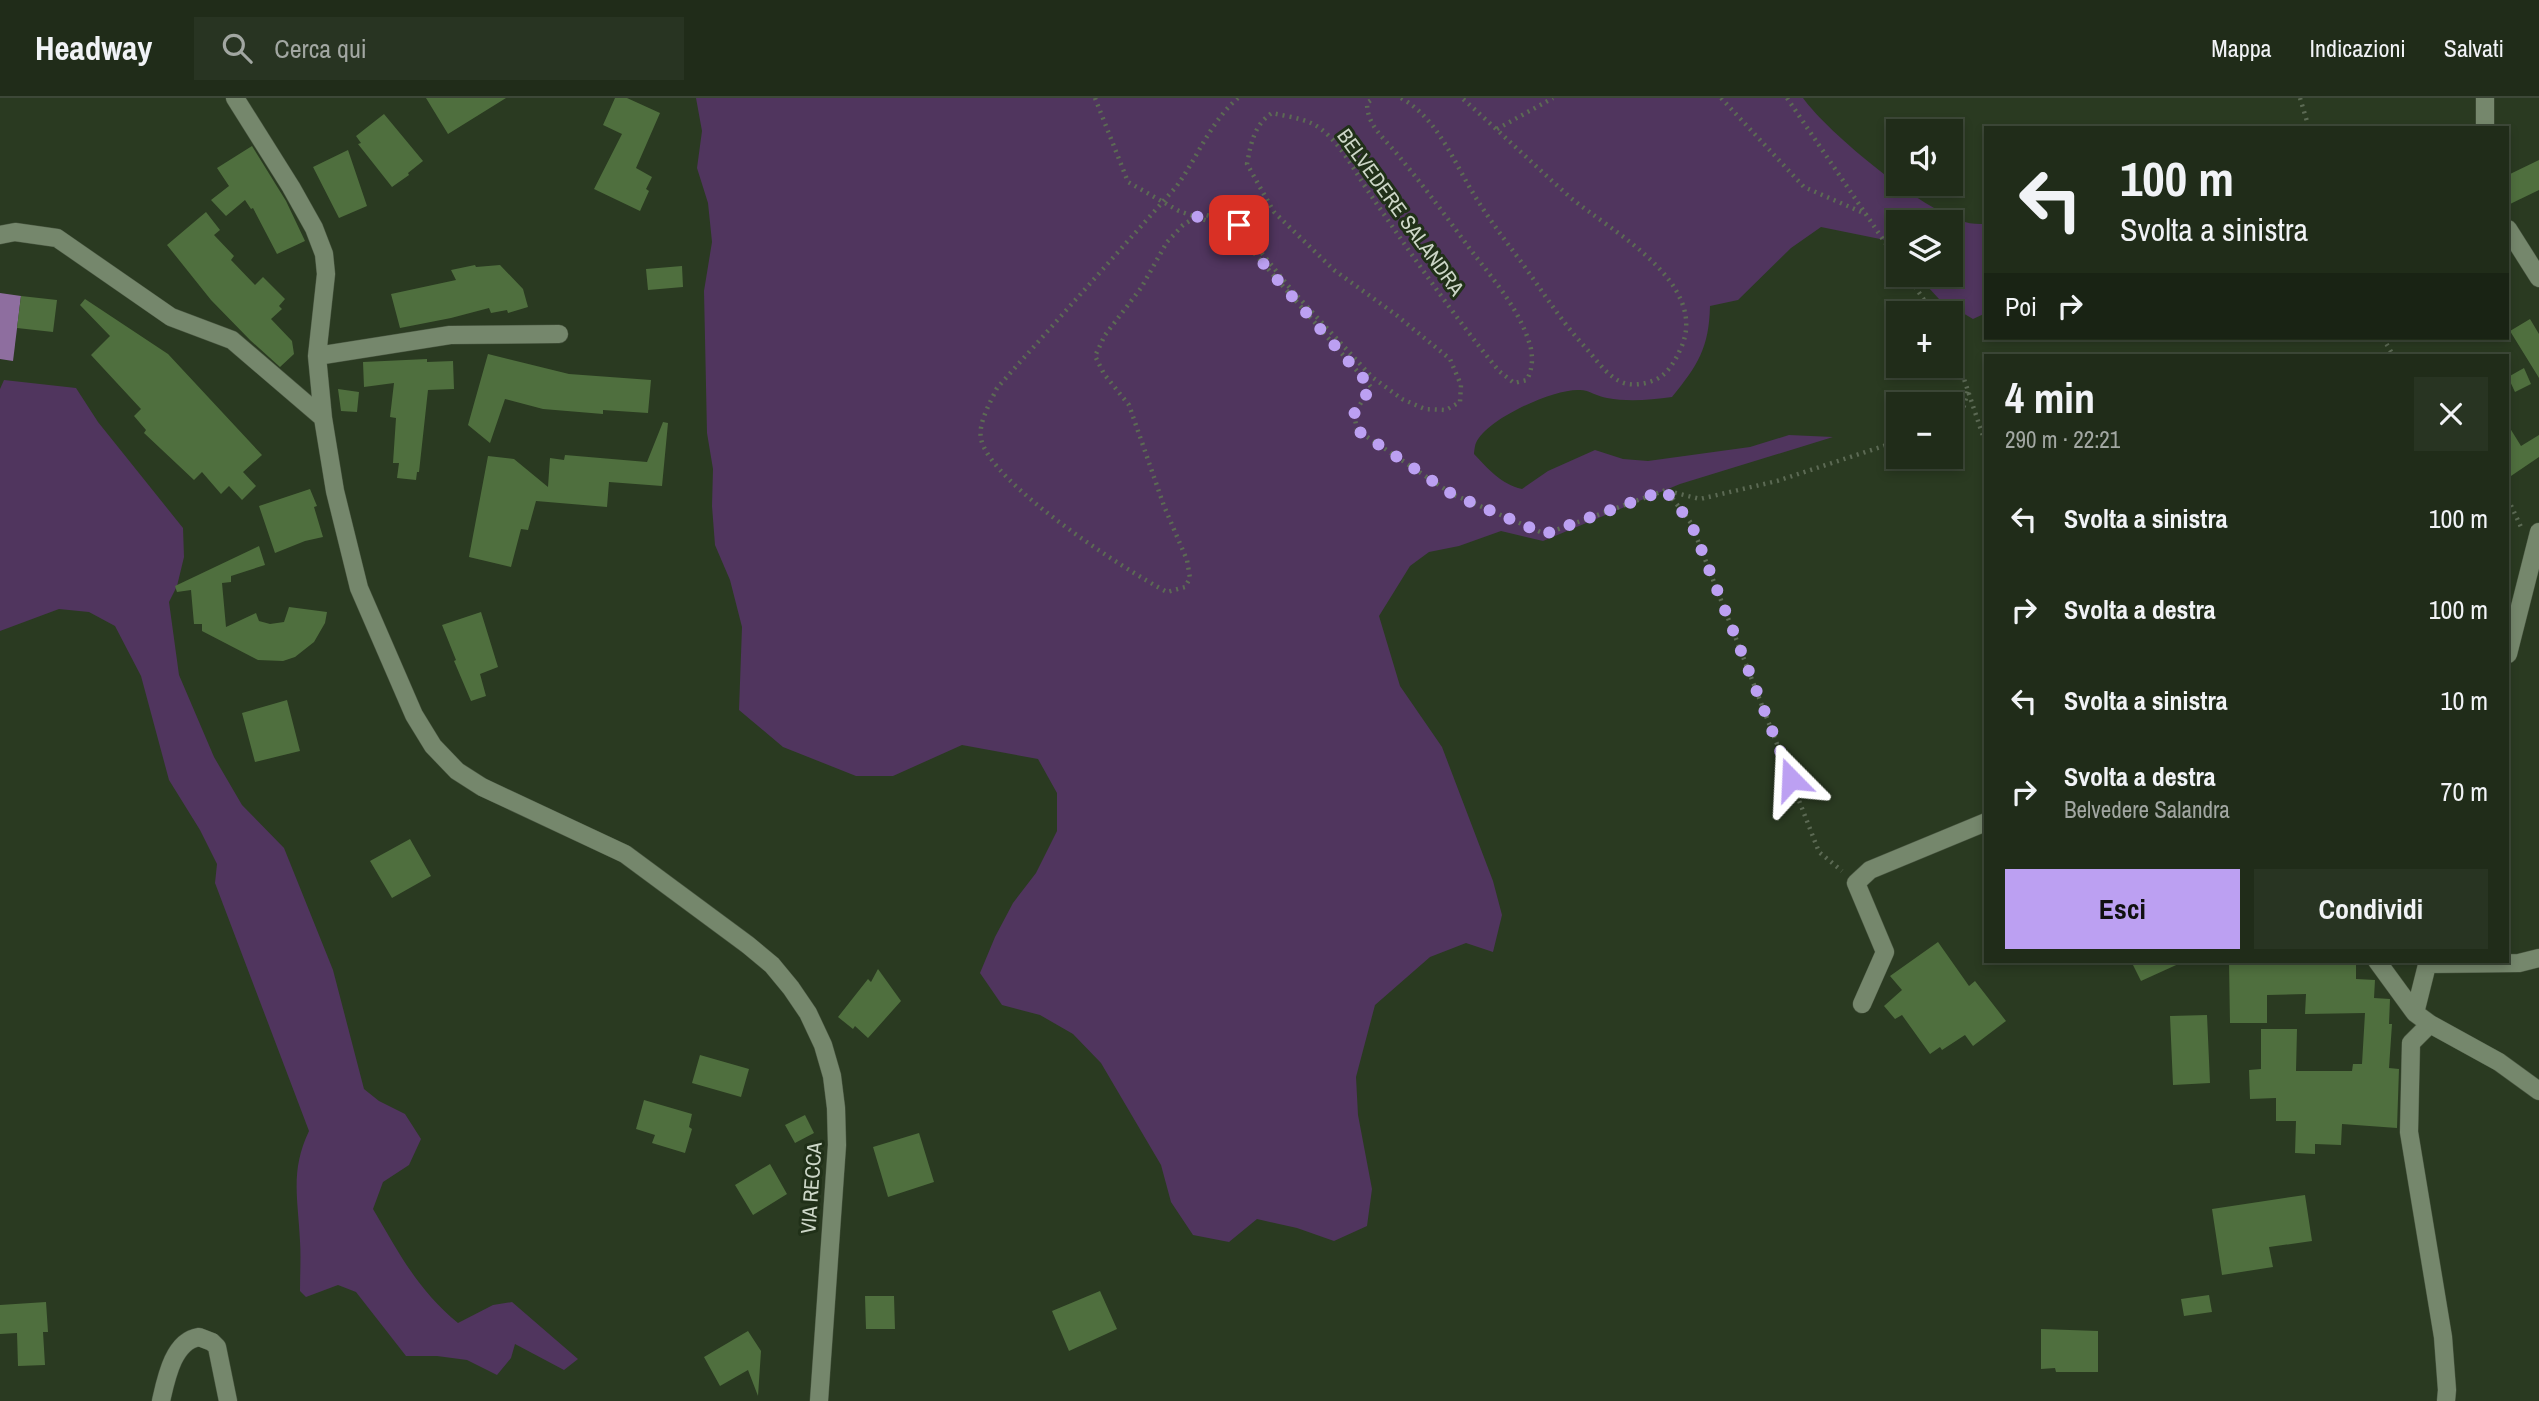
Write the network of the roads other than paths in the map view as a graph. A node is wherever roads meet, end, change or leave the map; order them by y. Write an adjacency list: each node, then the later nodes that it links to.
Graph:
1 (235, 98): 8 (street, VIA RECCA)
2 (2485, 98): 3 (street)
3 (2485, 126)
4 (2509, 231): 6 (street)
5 (0, 235): 9 (street)
6 (2539, 278)
7 (559, 334): 8 (street)
8 (317, 356): 9 (street, VIA RECCA)
9 (323, 418): 23 (street, VIA RECCA)
10 (2539, 532): 11 (street)
11 (2509, 650)
12 (1984, 823): 17 (street)
13 (2539, 958): 16 (street)
14 (2378, 963): 18 (street)
15 (2428, 963): 18 (street)
16 (2509, 963)
17 (1861, 1004)
18 (2415, 1013): 19 (street)
19 (2430, 1024): 20 (street); 24 (street)
20 (2539, 1091)
21 (161, 1401): 22 (street)
22 (228, 1401)
23 (819, 1401)
24 (2446, 1401)

